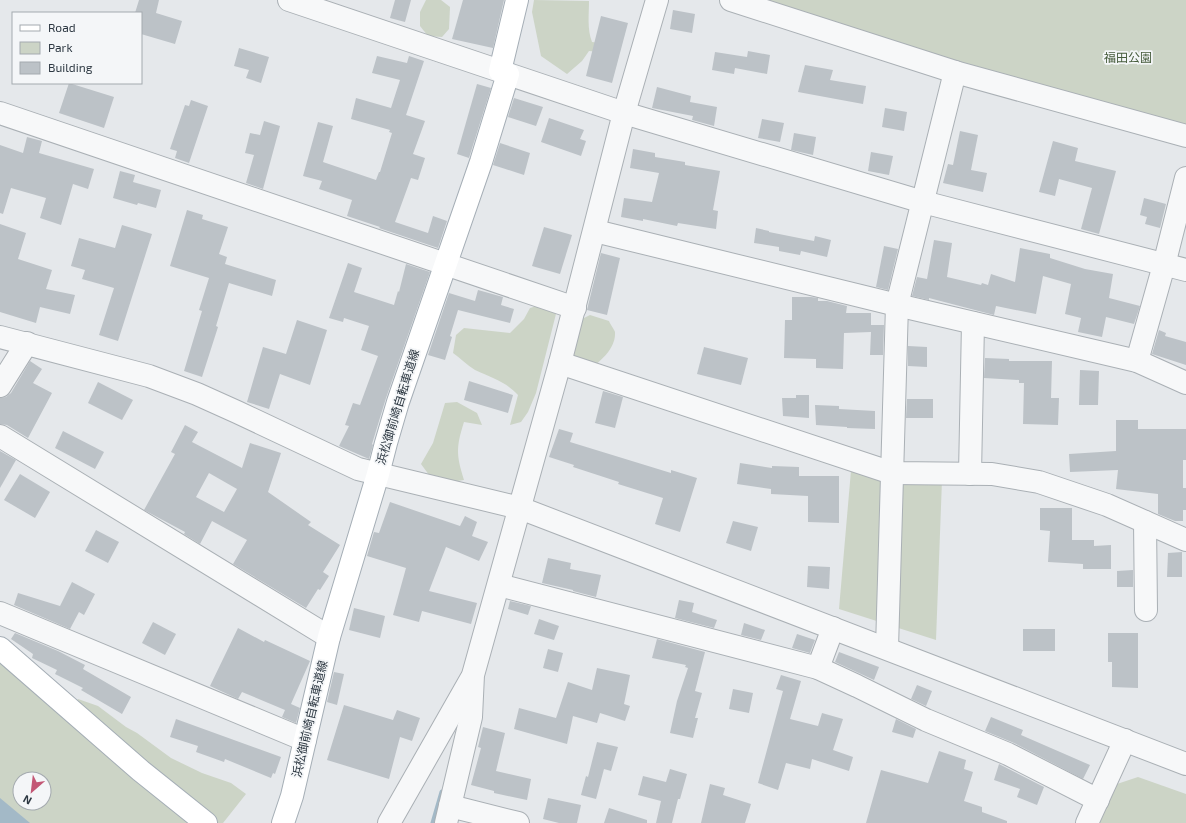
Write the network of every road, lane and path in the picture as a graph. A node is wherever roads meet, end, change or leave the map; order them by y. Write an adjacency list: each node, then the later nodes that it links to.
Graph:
1 (289, 0): 6 (street)
2 (517, 0): 6 (main road, 浜松御前崎自転車道線)
3 (657, 0): 8 (street)
4 (731, 0): 5 (street)
5 (955, 72): 9 (street); 11 (street)
6 (504, 73): 8 (street); 13 (main road, 浜松御前崎自転車道線)
7 (0, 113): 13 (street)
8 (624, 114): 11 (street); 12 (street)
9 (1186, 136)
10 (1186, 178): 14 (street)
11 (923, 202): 14 (street); 16 (street)
12 (595, 231): 16 (street); 17 (street)
13 (446, 263): 17 (street); 27 (main road, 浜松御前崎自転車道線)
14 (1164, 265): 15 (street); 21 (street)
15 (1186, 270)
16 (897, 305): 18 (street); 26 (street)
17 (575, 308): 22 (street)
18 (974, 323): 21 (street); 28 (street)
19 (0, 337): 20 (street)
20 (27, 343): 24 (street); 27 (street)
21 (1137, 361): 23 (street)
22 (560, 363): 26 (street); 29 (street)
23 (1186, 383)
24 (0, 386)
25 (0, 436): 36 (street)
26 (892, 473): 28 (street); 38 (street)
27 (378, 474): 29 (street); 36 (main road, 浜松御前崎自転車道線)
28 (970, 474): 30 (street)
29 (520, 508): 32 (street); 35 (street)
30 (1145, 522): 31 (street); 33 (street)
31 (1186, 540)
32 (499, 585): 39 (street); 40 (street)
33 (1146, 610)
34 (0, 613): 41 (street)
35 (833, 628): 38 (street); 39 (street)
36 (330, 637): 41 (main road, 浜松御前崎自転車道線)
37 (0, 648): 46 (main road)
38 (887, 648): 42 (street)
39 (818, 668): 44 (street)
40 (474, 675): 45 (street); 48 (street)
41 (305, 740): 47 (main road, 浜松御前崎自転車道線)
42 (1125, 740): 43 (street); 44 (street)
43 (1186, 764)
44 (1098, 800): 50 (street)
45 (448, 815): 49 (street)
46 (206, 823)
47 (283, 823)
48 (389, 823)
49 (518, 823)
50 (1087, 823)

